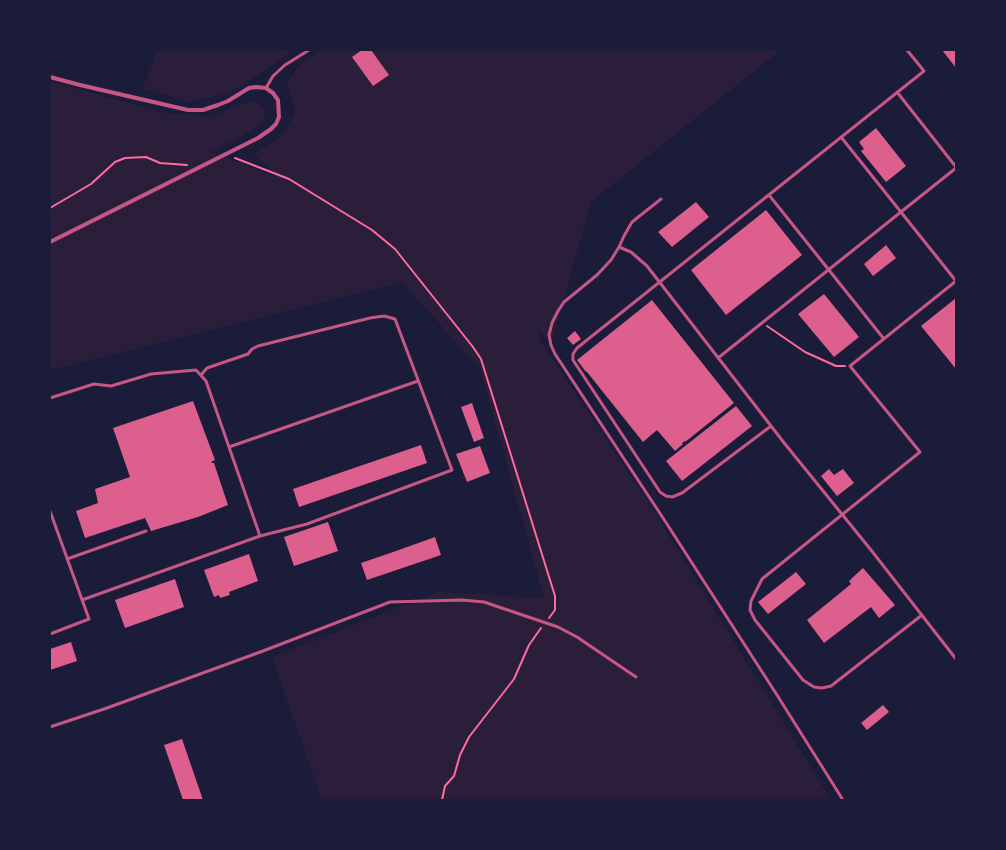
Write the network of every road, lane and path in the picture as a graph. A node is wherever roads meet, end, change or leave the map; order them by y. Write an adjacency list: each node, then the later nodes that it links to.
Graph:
1 (309, 50): 4 (lane)
2 (907, 50): 5 (lane)
3 (50, 77): 4 (street)
4 (266, 88): 13 (street)
5 (897, 92): 6 (lane); 8 (lane)
6 (841, 137): 9 (lane); 12 (lane)
7 (188, 165): 11 (path)
8 (956, 168): 12 (lane)
9 (769, 195): 15 (lane); 16 (lane)
10 (661, 199): 14 (lane)
11 (50, 208)
12 (901, 212): 15 (lane); 18 (lane)
13 (50, 242)
14 (619, 247): 16 (lane); 37 (lane)
15 (829, 270): 17 (lane); 18 (lane)
16 (659, 283): 19 (lane); 24 (lane)
17 (762, 323): 19 (lane); 20 (path)
18 (884, 339): 20 (lane)
19 (718, 358): 24 (lane)
20 (850, 366): 27 (lane)
21 (201, 375): 22 (lane); 23 (lane); 25 (lane)
22 (418, 381): 25 (lane); 29 (lane)
23 (50, 398)
24 (771, 426): 27 (lane)
25 (229, 447): 29 (lane)
26 (50, 511): 30 (lane)
27 (842, 515): 32 (lane); 32 (lane)
28 (146, 531): 30 (lane)
29 (260, 536): 31 (lane)
30 (67, 559): 31 (lane)
31 (82, 600): 33 (lane)
32 (922, 615): 34 (lane)
33 (50, 634)
34 (956, 659)
35 (636, 677): 36 (lane)
36 (50, 726)
37 (843, 800)

